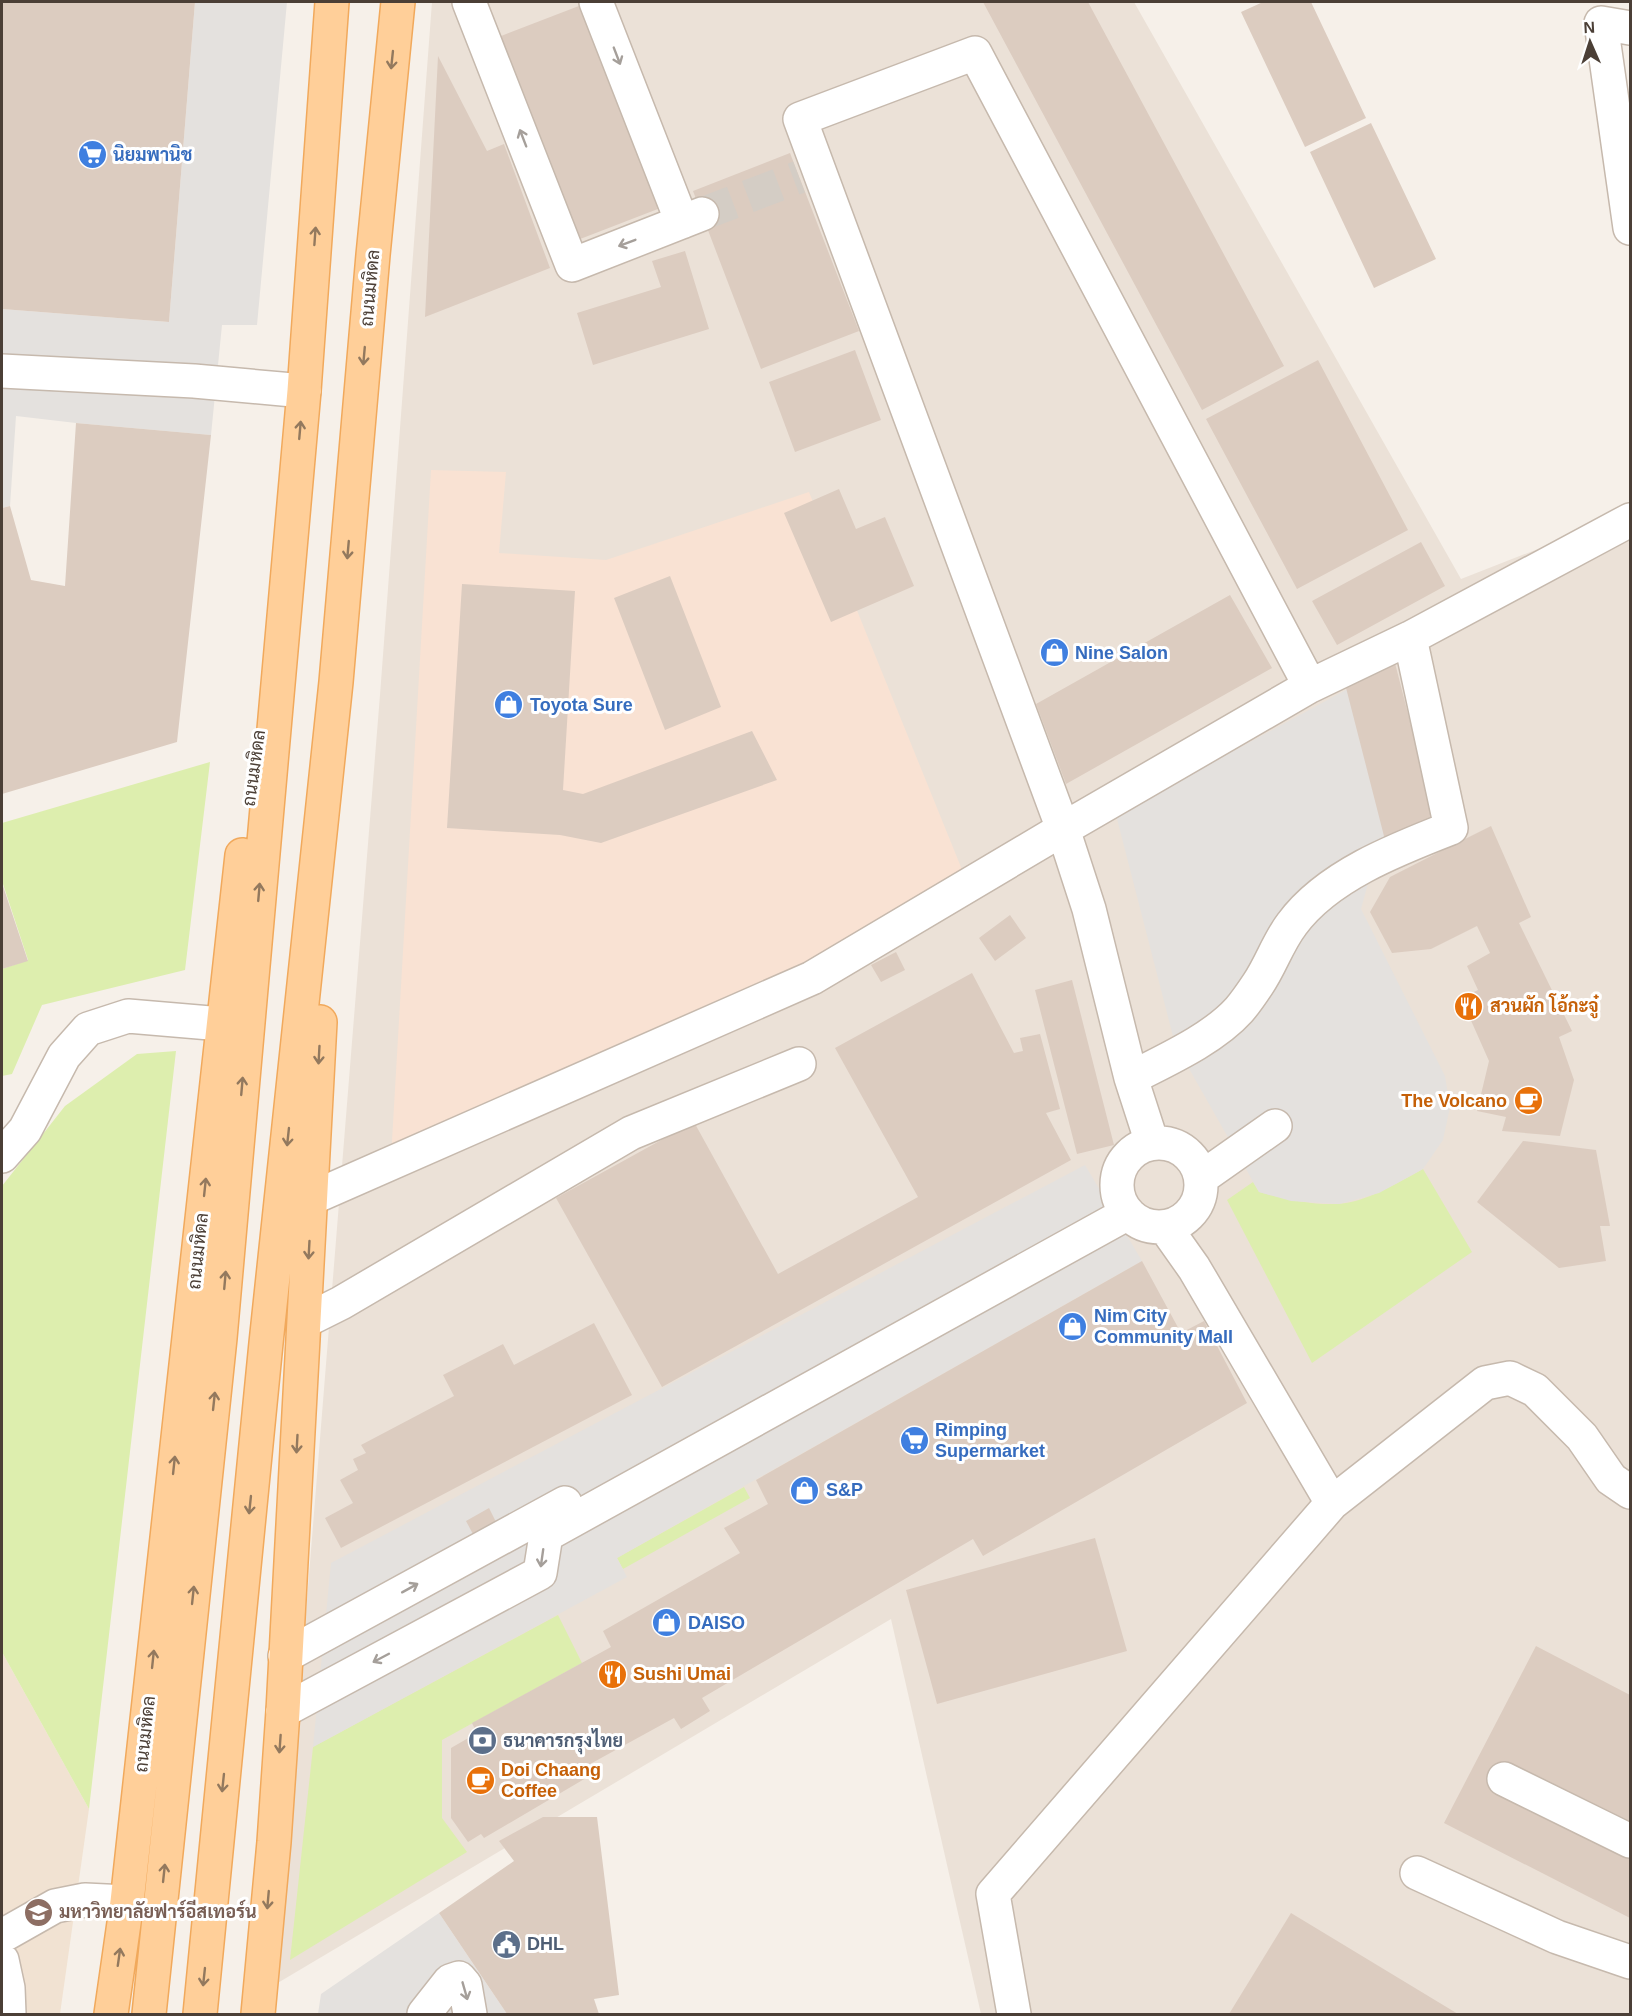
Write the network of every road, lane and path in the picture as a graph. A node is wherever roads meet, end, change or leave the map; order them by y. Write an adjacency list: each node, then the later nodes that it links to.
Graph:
1 (332, 2): 8 (main road, ถนนมหิดล, one-way to 1)
2 (398, 2): 12 (main road, ถนนมหิดล, one-way to 12)
3 (469, 2): 4 (street, one-way to 3)
4 (596, 2)
5 (1630, 28): 6 (street)
6 (1630, 228)
7 (2, 371): 8 (street)
8 (304, 391): 9 (main road, ถนนมหิดล, one-way to 8)
9 (295, 488): 15 (main road, ถนนมหิดล); 39 (main road, ถนนมหิดล, one-way to 9)
10 (1630, 520): 11 (street)
11 (1410, 638): 13 (street); 17 (street)
12 (336, 682): 22 (main road, ถนนมหิดล, one-way to 22); 40 (main road, ถนนมหิดล, one-way to 40)
13 (1310, 686): 14 (street); 14 (street)
14 (1063, 829): 17 (street); 22 (street)
15 (222, 1024): 20 (street); 33 (main road, ถนนมหิดล, one-way to 15)
16 (799, 1064): 25 (street)
17 (1131, 1078): 19 (street)
18 (1275, 1126): 21 (street)
19 (1152, 1143): 21 (street); 23 (street)
20 (2, 1156)
21 (1201, 1178): 24 (street)
22 (312, 1198): 25 (main road, ถนนมหิดล, one-way to 25)
23 (1124, 1207): 24 (street); 28 (street, one-way to 23); 29 (street, one-way to 29)
24 (1165, 1227): 27 (street)
25 (305, 1321): 28 (main road, ถนนมหิดล, one-way to 28)
26 (1630, 1492): 27 (street)
27 (1332, 1503): 44 (street)
28 (285, 1656): 29 (main road, ถนนมหิดล)
29 (283, 1711): 41 (main road, ถนนมหิดล, one-way to 41)
30 (1504, 1779): 31 (street)
31 (1630, 1841)
32 (1417, 1873): 36 (street)
33 (127, 1902): 34 (street); 38 (main road, ถนนมหิดล, one-way to 33)
34 (2, 1936)
35 (2, 1960): 37 (street)
36 (1630, 1962)
37 (9, 2014)
38 (111, 2014)
39 (149, 2014)
40 (200, 2014)
41 (258, 2014)
42 (424, 2014): 43 (street, one-way to 43)
43 (470, 2014)
44 (1014, 2014)

